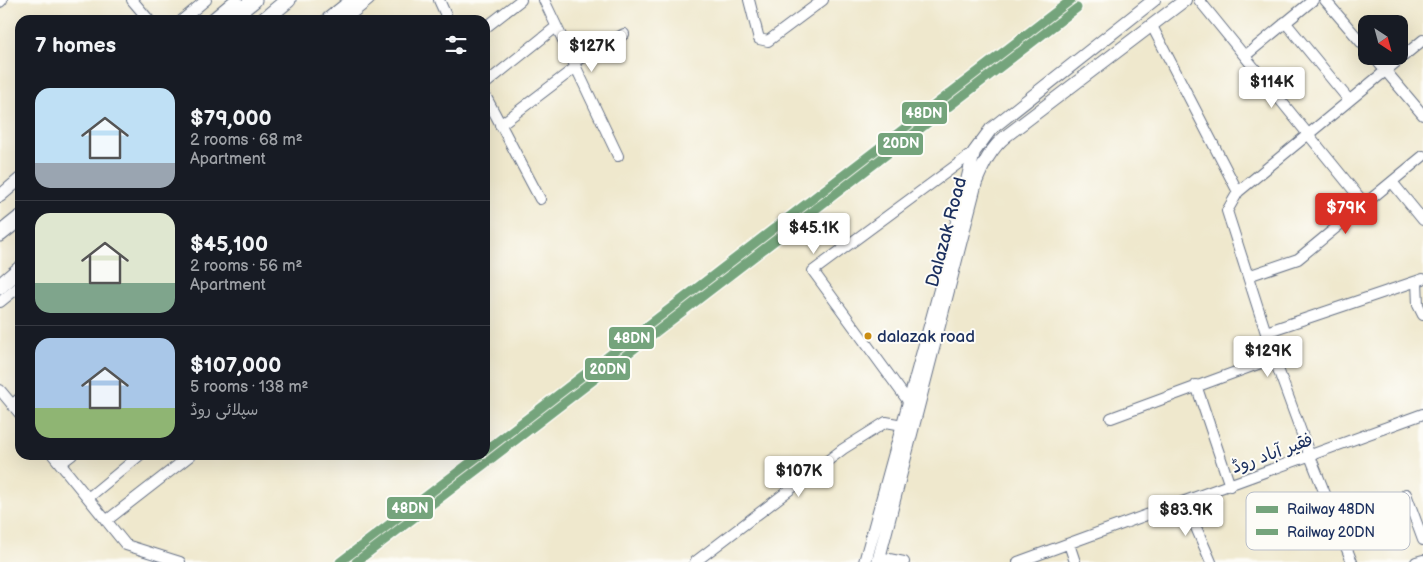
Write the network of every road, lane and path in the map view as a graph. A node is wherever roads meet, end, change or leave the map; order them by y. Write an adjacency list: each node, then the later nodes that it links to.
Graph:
1 (132, 0): 18 (street)
2 (206, 0): 19 (street)
3 (236, 0): 20 (main road)
4 (254, 0): 21 (highway)
5 (288, 0): 22 (highway)
6 (354, 0): 23 (highway)
7 (369, 0): 24 (street)
8 (439, 0): 25 (street)
9 (521, 0): 28 (street)
10 (544, 0): 29 (street)
11 (748, 0): 12 (street)
12 (823, 0)
13 (1154, 0): 26 (main road, Dalazak Road)
14 (1184, 0): 30 (main road, Dalazak Road)
15 (1199, 0): 34 (street)
16 (1312, 0): 27 (street)
17 (1325, 0): 32 (street)
18 (145, 15)
19 (188, 15)
20 (218, 15)
21 (235, 15)
22 (270, 15)
23 (335, 15)
24 (350, 15)
25 (446, 15)
26 (1132, 17): 30 (main road); 44 (main road, Dalazak Road)
27 (1285, 22): 34 (street); 39 (street)
28 (490, 24)
29 (556, 28): 35 (street); 38 (street)
30 (1148, 29): 49 (street); 67 (main road, Dalazak Road)
31 (624, 34): 35 (street)
32 (1358, 39)
33 (1423, 40): 37 (street)
34 (1245, 56): 43 (street)
35 (575, 65): 42 (street); 45 (street)
36 (1381, 65): 37 (street)
37 (1386, 71): 39 (street); 41 (street)
38 (490, 80)
39 (1349, 100): 43 (street)
40 (490, 105): 42 (street)
41 (1423, 115)
42 (500, 125): 51 (street)
43 (1308, 135): 49 (street); 52 (street)
44 (974, 152): 67 (main road, Dalazak Road); 67 (street)
45 (618, 156)
46 (1423, 156): 47 (street)
47 (1392, 182): 52 (street); 53 (street)
48 (15, 183): 50 (main road)
49 (1238, 192): 57 (street)
50 (0, 196)
51 (540, 200)
52 (1364, 203): 57 (street)
53 (1423, 220)
54 (15, 222): 55 (highway)
55 (0, 234)
56 (15, 273): 59 (highway)
57 (1248, 276): 63 (street)
58 (1420, 280): 62 (street); 63 (street)
59 (0, 286)
60 (15, 290): 61 (street)
61 (0, 302)
62 (1423, 315)
63 (1266, 332): 64 (street)
64 (1274, 358): 65 (street); 72 (street)
65 (1196, 385): 70 (street); 78 (street)
66 (0, 390): 68 (street)
67 (913, 398): 71 (main road, Dalazak Road)
68 (15, 400)
69 (1423, 414): 72 (street, فقیر آباد روڈ)
70 (1111, 418)
71 (908, 426): 84 (main road, Dalazak Road); 91 (street)
72 (1310, 456): 78 (street, فقیر آباد روڈ); 79 (street)
73 (57, 460): 77 (street)
74 (65, 460): 77 (street)
75 (134, 460): 80 (street)
76 (185, 460): 83 (street)
77 (60, 464): 80 (street)
78 (1230, 486): 81 (street, فقیر آباد روڈ)
79 (1324, 492)
80 (88, 498): 83 (street)
81 (1185, 502): 86 (street, فقیر آباد روڈ); 96 (street)
82 (1410, 505): 85 (street)
83 (106, 521): 90 (street)
84 (881, 525): 88 (main road, Dalazak Road); 92 (main road, Dalazak Road)
85 (1423, 540)
86 (1069, 544): 94 (street, فقیر آباد روڈ); 95 (street)
87 (1347, 550): 97 (street)
88 (878, 559): 93 (street)
89 (1423, 560): 98 (street)
90 (180, 562)
91 (695, 562)
92 (865, 562)
93 (904, 562)
94 (1018, 562)
95 (1075, 562)
96 (1211, 562)
97 (1352, 562)
98 (1416, 562)

